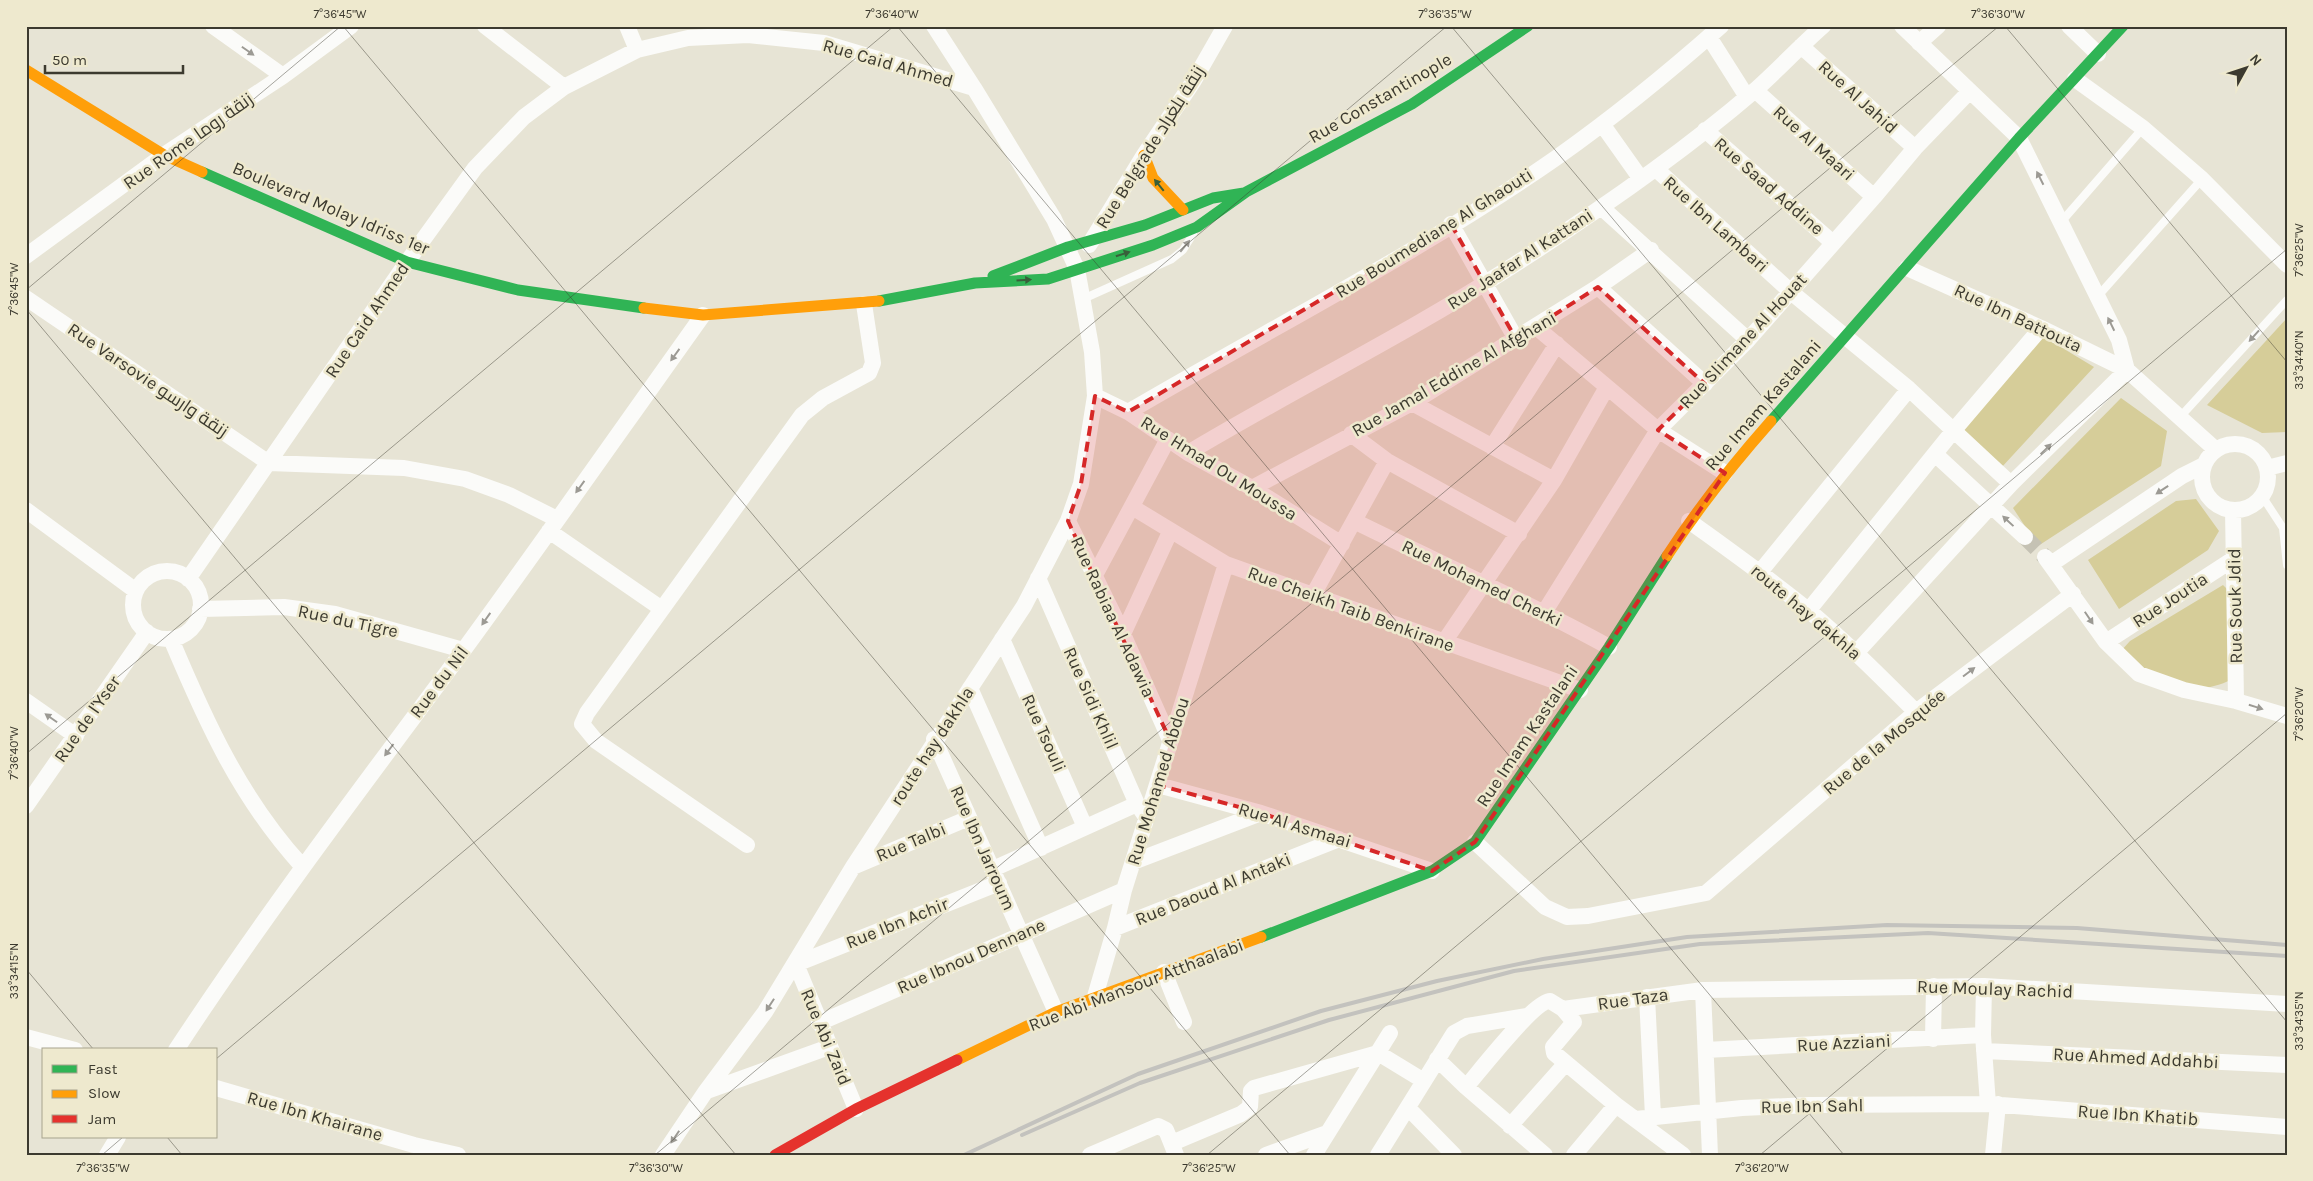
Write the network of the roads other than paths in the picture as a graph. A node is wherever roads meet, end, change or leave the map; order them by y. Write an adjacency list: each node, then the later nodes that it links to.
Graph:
1 (213, 26): 19 (street, one-way to 19)
2 (351, 26): 19 (street, Rue Rome زنقة روما)
3 (485, 26): 21 (street)
4 (627, 26): 16 (street)
5 (934, 26): 22 (street, route hay dakhla)
6 (1225, 26): 31 (street, Rue Belgrade زنقة بلغراد)
7 (1528, 26): 35 (street, Rue Constantinople)
8 (1823, 26): 15 (street, Rue Jaafar Al Kattani)
9 (1902, 26): 14 (street)
10 (1938, 26): 14 (street)
11 (2069, 26): 17 (street)
12 (2123, 26): 17 (street, Rue Imam Kastalani)
13 (1715, 32): 24 (street); 25 (street, Rue Boumediane Al Ghaouti)
14 (1919, 43): 23 (street)
15 (1801, 46): 24 (street, Rue Jaafar Al Kattani); 29 (street, Rue Al Jahid)
16 (637, 50): 21 (street, Rue Caid Ahmed); 22 (street, Rue Caid Ahmed)
17 (2098, 54): 20 (street, Rue Imam Kastalani)
18 (26, 70): 30 (street, Boulevard Molay Idriss 1er)
19 (283, 76): 30 (street, Rue Rome زنقة روما)
20 (2075, 79): 26 (street); 28 (street, Rue Imam Kastalani)
21 (564, 87): 47 (street, Rue Caid Ahmed)
22 (974, 88): 44 (street, route hay dakhla)
23 (1970, 91): 28 (street); 29 (street, Rue Slimane Al Houat)
24 (1751, 93): 27 (street, Rue Jaafar Al Kattani); 36 (street, Rue Al Maari)
25 (1602, 124): 33 (street); 40 (street, Rue Boumediane Al Ghaouti)
26 (2143, 128): 34 (street); 39 (lane)
27 (1705, 130): 32 (street, Rue Jaafar Al Kattani); 43 (street, Rue Saad Addine)
28 (2019, 138): 39 (street, one-way to 28); 49 (street, Rue Imam Kastalani)
29 (1915, 148): 36 (street, Rue Slimane Al Houat)
30 (164, 155): 46 (street, Rue Rome زنقة روما); 47 (street, Boulevard Molay Idriss 1er)
31 (1144, 155): 38 (street, one-way to 31); 42 (street, Rue Belgrade زنقة بلغراد)
32 (1656, 169): 33 (street, Rue Jaafar Al Kattani); 54 (street, Rue Ibn Lambari)
33 (1641, 179): 37 (street, Rue Jaafar Al Kattani)
34 (2202, 179): 48 (street); 55 (lane)
35 (1246, 192): 38 (street, Rue Constantinople); 41 (street, Rue Constantinople)
36 (1874, 197): 43 (street, Rue Slimane Al Houat)
37 (1602, 207): 45 (street); 52 (street, Rue Jaafar Al Kattani)
38 (1183, 210): 42 (street, Rue Constantinople)
39 (2062, 221): 55 (street)
40 (1450, 224): 52 (street); 73 (street, Rue Boumediane Al Ghaouti)
41 (1197, 227): 50 (street, Rue Constantinople, one-way to 41); 57 (lane, one-way to 41)
42 (1090, 242): 44 (street, Rue Constantinople); 50 (street, Rue Belgrade زنقة بلغراد)
43 (1833, 243): 54 (street, Rue Slimane Al Houat)
44 (1068, 247): 50 (street, route hay dakhla); 51 (street, Boulevard Molay Idriss 1er)
45 (1651, 250): 53 (street, Rue Jamal Eddine Al Afghani); 65 (street)
46 (26, 256)
47 (406, 262): 60 (street, Boulevard Molay Idriss 1er); 84 (street, Rue Caid Ahmed)
48 (2287, 265)
49 (1907, 268): 62 (street, Rue Ibn Battouta); 63 (street, Rue Imam Kastalani)
50 (1077, 270): 51 (street, Boulevard Molay Idriss 1er, one-way to 50); 57 (street, route hay dakhla)
51 (975, 283): 59 (street, Boulevard Molay Idriss 1er)
52 (1484, 284): 64 (street); 81 (street, Rue Jaafar Al Kattani)
53 (1598, 287): 61 (street, Rue Jamal Eddine Al Afghani); 68 (street)
54 (1791, 292): 63 (street, Rue Ibn Lambari); 65 (street, Rue Slimane Al Houat)
55 (2098, 296): 67 (street, one-way to 55)
56 (26, 298): 84 (street, Rue Varsovie زنقة وارسو)
57 (1081, 300): 71 (street, route hay dakhla)
58 (2287, 300): 74 (lane, one-way to 74)
59 (864, 304): 60 (street, Boulevard Molay Idriss 1er); 117 (street)
60 (703, 315): 100 (street, Rue du Nil, one-way to 100)
61 (1536, 327): 64 (street, Rue Jamal Eddine Al Afghani); 66 (street)
62 (2041, 328): 67 (street, Rue Ibn Battouta); 76 (street)
63 (1846, 338): 70 (street, Rue Ibn Lambari); 88 (street, Rue Imam Kastalani)
64 (1516, 339): 72 (street, Rue Jamal Eddine Al Afghani)
65 (1748, 340): 68 (street, Rue Slimane Al Houat)
66 (1557, 344): 69 (street); 79 (street)
67 (2127, 370): 74 (street); 90 (street, one-way to 67)
68 (1705, 384): 75 (street, Rue Slimane Al Houat)
69 (1607, 387): 75 (street); 89 (street)
70 (1909, 389): 76 (street, Rue Ibn Lambari); 108 (street)
71 (1095, 396): 73 (street, Rue Hmad Ou Moussa); 97 (street, route hay dakhla)
72 (1412, 403): 77 (street, Rue Jamal Eddine Al Afghani); 79 (street)
73 (1128, 412): 78 (street, Rue Hmad Ou Moussa)
74 (2181, 416): 80 (street)
75 (1658, 430): 88 (street); 118 (street, Rue Slimane Al Houat)
76 (1954, 430): 82 (street); 90 (street, Rue Ibn Lambari)
77 (1352, 434): 83 (street); 91 (street, Rue Jamal Eddine Al Afghani)
78 (1168, 439): 81 (street, Rue Hmad Ou Moussa); 94 (street)
79 (1492, 446): 89 (street)
80 (2215, 449): 86 (street); 87 (street)
81 (1188, 453): 91 (street, Rue Hmad Ou Moussa)
82 (1935, 454): 93 (street); 119 (street)
83 (1388, 461): 98 (street); 102 (street)
84 (269, 463): 100 (street); 110 (street, Rue Caid Ahmed)
85 (2287, 463): 87 (street)
86 (2204, 464): 96 (street); 114 (street, one-way to 114)
87 (2267, 468): 92 (street)
88 (1725, 472): 99 (street, Rue Imam Kastalani)
89 (1554, 480): 102 (street)
90 (2011, 484): 93 (street)
91 (1252, 488): 104 (street, Rue Hmad Ou Moussa)
92 (2262, 496): 96 (street); 107 (lane)
93 (1991, 505): 103 (street, one-way to 93); 128 (street)
94 (1132, 507): 101 (street, Rue Cheikh Taib Benkirane); 109 (street)
95 (26, 510): 113 (street)
96 (2233, 510): 105 (street, Rue Souk Jdid)
97 (1068, 521): 109 (street, Rue Rabiaa Al Adawia); 111 (street, route hay dakhla)
98 (1354, 521): 104 (street); 112 (street, Rue Mohamed Cherki)
99 (1689, 521): 108 (street, route hay dakhla); 126 (street, Rue Imam Kastalani)
100 (553, 525): 117 (street); 127 (street, Rue du Nil, one-way to 127)
101 (1170, 532): 106 (street, Rue Cheikh Taib Benkirane); 121 (street)
102 (1519, 534): 112 (street)
103 (2025, 537)
104 (1342, 544): 115 (street)
105 (2235, 558): 125 (street, Rue Joutia); 132 (street, Rue Souk Jdid)
106 (1226, 564): 115 (street, Rue Cheikh Taib Benkirane); 137 (street, Rue Mohamed Abdou)
107 (2287, 565)
108 (1760, 572): 119 (street, route hay dakhla)
109 (1095, 575): 121 (street, Rue Rabiaa Al Adawia)
110 (188, 578): 113 (street); 116 (street)
111 (1038, 578): 123 (street, route hay dakhla); 140 (street, Rue Sidi Khlil)
112 (1484, 585): 118 (street, Rue Mohamed Cherki); 124 (street)
113 (136, 591): 120 (street)
114 (2073, 594): 125 (street, one-way to 125); 133 (street, Rue de la Mosquée, one-way to 114)
115 (1313, 595): 124 (street, Rue Cheikh Taib Benkirane)
116 (200, 608): 122 (street); 127 (street, Rue du Tigre)
117 (662, 609): 146 (street)
118 (1545, 611): 126 (street, Rue Mohamed Cherki)
119 (1808, 611): 128 (street, route hay dakhla)
120 (147, 632): 122 (street); 135 (street, Rue de l'Yser)
121 (1123, 634): 137 (street, Rue Rabiaa Al Adawia)
122 (171, 639): 149 (street)
123 (1002, 639): 129 (street, route hay dakhla); 143 (street, Rue Tsouli)
124 (1444, 642): 130 (street, Rue Cheikh Taib Benkirane)
125 (2106, 642): 132 (street)
126 (1609, 647): 130 (street, Rue Imam Kastalani)
127 (463, 650): 149 (street, Rue du Nil, one-way to 149)
128 (1856, 653): 133 (street, route hay dakhla)
129 (970, 688): 136 (street, route hay dakhla); 147 (street)
130 (1580, 690): 145 (street, Rue Imam Kastalani)
131 (26, 701): 135 (street, one-way to 131)
132 (2236, 702): 134 (street, one-way to 134)
133 (1916, 712): 145 (street, Rue de la Mosquée)
134 (2287, 716)
135 (76, 736): 139 (street, Rue de l'Yser)
136 (934, 739): 142 (street, Rue Ibn Jarroum); 150 (street, route hay dakhla)
137 (1170, 740): 138 (street, Rue Mohamed Abdou)
138 (1158, 785): 140 (street, Rue Mohamed Abdou); 141 (street, Rue Al Asmaai)
139 (26, 806)
140 (1142, 810): 143 (street, Rue Ibn Achir); 148 (street, Rue Mohamed Abdou)
141 (1261, 813): 144 (street, Rue Al Asmaai); 148 (street)
142 (969, 818): 150 (street, Rue Talbi); 152 (street, Rue Ibn Jarroum)
143 (1085, 827): 147 (street, Rue Ibn Achir)
144 (1339, 839): 151 (street, Rue Al Asmaai); 154 (street, Rue Daoud Al Antaki)
145 (1475, 842): 151 (street, Rue Abi Mansour Atthaalabi)
146 (747, 845)
147 (1040, 848): 152 (street, Rue Ibn Achir)
148 (1133, 862): 153 (street, Rue Mohamed Abdou)
149 (302, 866): 175 (street, Rue du Nil)
150 (854, 867): 156 (street, route hay dakhla)
151 (1432, 870): 157 (street, Rue Abi Mansour Atthaalabi)
152 (996, 876): 155 (street, Rue Ibn Jarroum); 156 (street, Rue Ibn Achir)
153 (1124, 890): 154 (street, Rue Mohamed Abdou); 155 (street, Rue Ibnou Dennane)
154 (1115, 928): 162 (street, Rue Mohamed Abdou)
155 (1022, 934): 165 (street, Rue Ibn Jarroum); 167 (street, Rue Ibnou Dennane)
156 (796, 964): 167 (street, Rue Abi Zaid); 184 (street, route hay dakhla, one-way to 184)
157 (1164, 972): 162 (street, Rue Abi Mansour Atthaalabi); 168 (street)
158 (1934, 986): 159 (street, Rue Moulay Rachid); 160 (street, Rue Moulay Rachid); 171 (street)
159 (1984, 986): 163 (street, Rue Moulay Rachid); 172 (street)
160 (1703, 990): 161 (street, Rue Taza); 176 (street)
161 (1647, 997): 164 (street, Rue Taza); 190 (street)
162 (1094, 1000): 165 (street, Rue Abi Mansour Atthaalabi)
163 (2287, 1004)
164 (1563, 1009): 166 (street); 179 (street)
165 (1056, 1012): 188 (street, Rue Abi Mansour Atthaalabi)
166 (1527, 1016): 178 (street); 182 (street)
167 (819, 1022): 173 (street, Rue Abi Zaid)
168 (1184, 1022)
169 (1390, 1033): 177 (street)
170 (26, 1036): 174 (street)
171 (1933, 1039): 172 (street, Rue Azziani); 176 (street, Rue Azziani)
172 (1984, 1043): 180 (street, Rue Ahmed Addahbi); 186 (street)
173 (829, 1047): 184 (street); 188 (street, Rue Abi Zaid)
174 (68, 1048)
175 (177, 1048)
176 (1706, 1050): 189 (street)
177 (1378, 1053): 181 (street); 194 (street); 196 (street)
178 (1437, 1059): 181 (street); 182 (street)
179 (1566, 1063): 185 (street); 192 (street)
180 (2287, 1066)
181 (1424, 1081): 187 (street)
182 (1466, 1088): 192 (street)
183 (218, 1089): 197 (street, Rue Ibn Khairane)
184 (706, 1091): 202 (street, route hay dakhla, one-way to 202)
185 (1616, 1104): 191 (street); 208 (street)
186 (1993, 1104): 189 (street, Rue Ibn Sahl); 193 (street, Rue Ibn Khatib); 211 (street)
187 (1408, 1108): 198 (street); 206 (street)
188 (856, 1109): 203 (street, Rue Abi Mansour Atthaalabi)
189 (1707, 1112): 190 (street, Rue Ibn Sahl); 210 (street)
190 (1652, 1116): 191 (street, Rue Ibn Sahl)
191 (1636, 1119): 209 (street)
192 (1510, 1126): 207 (street)
193 (2287, 1127)
194 (1327, 1132): 200 (street); 205 (street)
195 (117, 1138): 201 (street)
196 (1174, 1149): 204 (street)
197 (413, 1150): 199 (street)
198 (1447, 1152)
199 (450, 1154)
200 (1317, 1154)
201 (107, 1155)
202 (663, 1155)
203 (775, 1155)
204 (1090, 1155)
205 (1266, 1155)
206 (1378, 1155)
207 (1545, 1155)
208 (1574, 1155)
209 (1683, 1155)
210 (1710, 1155)
211 (1993, 1155)

